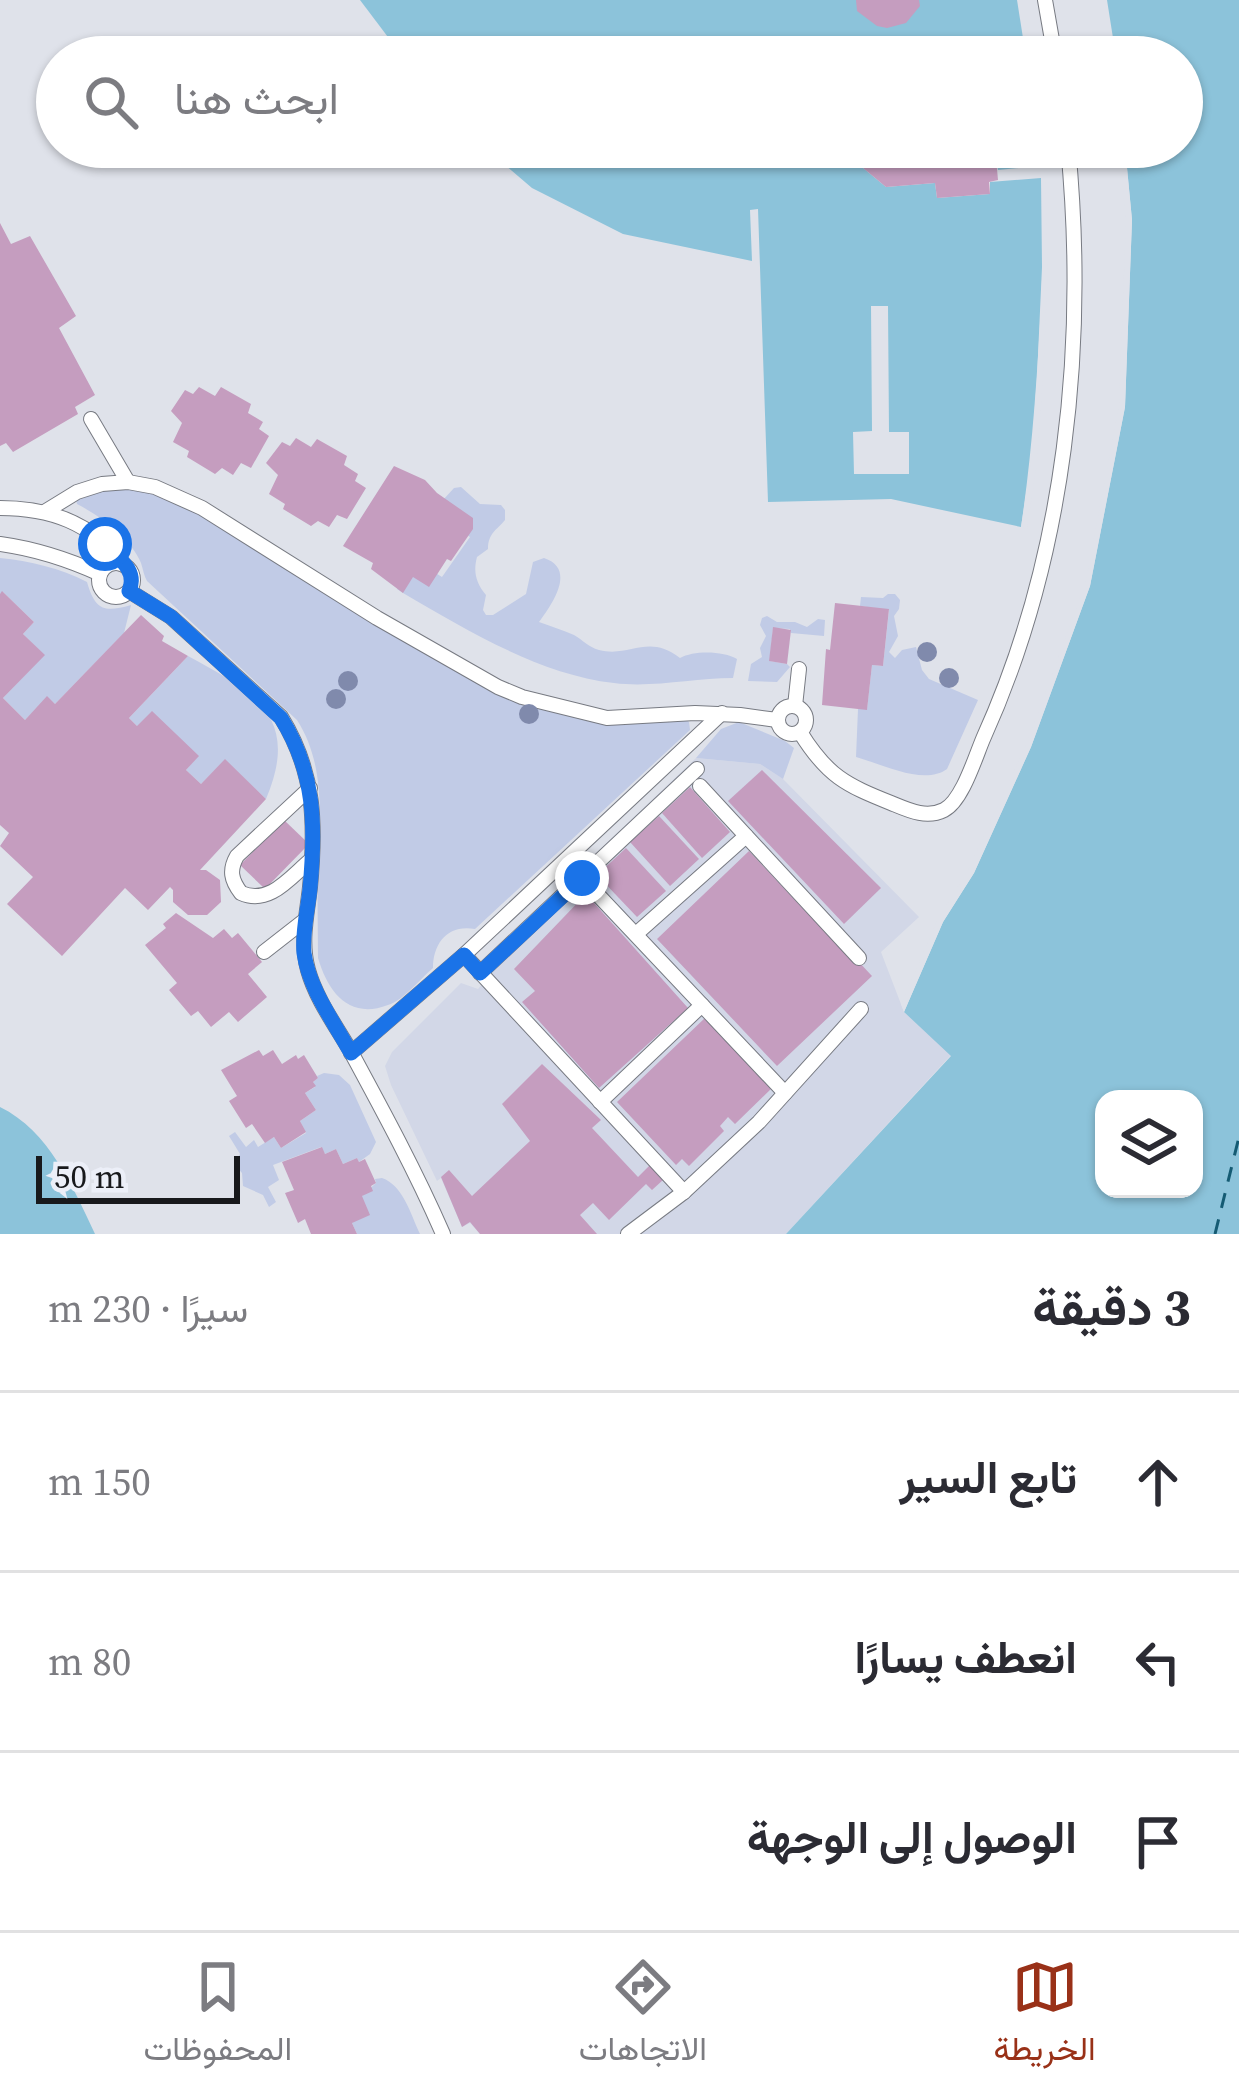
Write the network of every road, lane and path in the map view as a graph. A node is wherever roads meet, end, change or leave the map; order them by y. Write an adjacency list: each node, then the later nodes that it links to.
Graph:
1 (1046, 0): 2 (lane)
2 (1052, 36)
3 (1069, 168): 16 (lane)
4 (92, 419): 5 (lane)
5 (128, 482): 7 (lane); 14 (lane)
6 (0, 508): 7 (lane)
7 (46, 511): 9 (lane)
8 (0, 544): 10 (lane)
9 (122, 564): 10 (lane); 11 (lane)
10 (100, 574): 11 (lane)
11 (129, 591): 19 (lane)
12 (799, 669): 13 (lane)
13 (796, 706): 15 (lane); 16 (lane)
14 (722, 713): 15 (lane); 26 (lane)
15 (777, 720): 16 (lane)
16 (800, 732)
17 (698, 769): 22 (lane)
18 (700, 786): 20 (lane)
19 (310, 788): 21 (lane); 21 (lane)
20 (746, 836): 24 (lane); 27 (lane)
21 (312, 859): 23 (lane)
22 (582, 878): 24 (lane); 28 (lane)
23 (305, 920): 25 (lane); 31 (lane)
24 (636, 934): 29 (lane)
25 (264, 952)
26 (464, 955): 28 (lane); 31 (lane)
27 (859, 958)
28 (480, 973): 33 (lane)
29 (702, 1005): 32 (lane); 33 (lane)
30 (861, 1009): 32 (lane)
31 (351, 1053): 35 (lane)
32 (785, 1093): 34 (lane)
33 (600, 1102): 34 (lane)
34 (684, 1192): 36 (lane)
35 (443, 1234)
36 (628, 1234)

